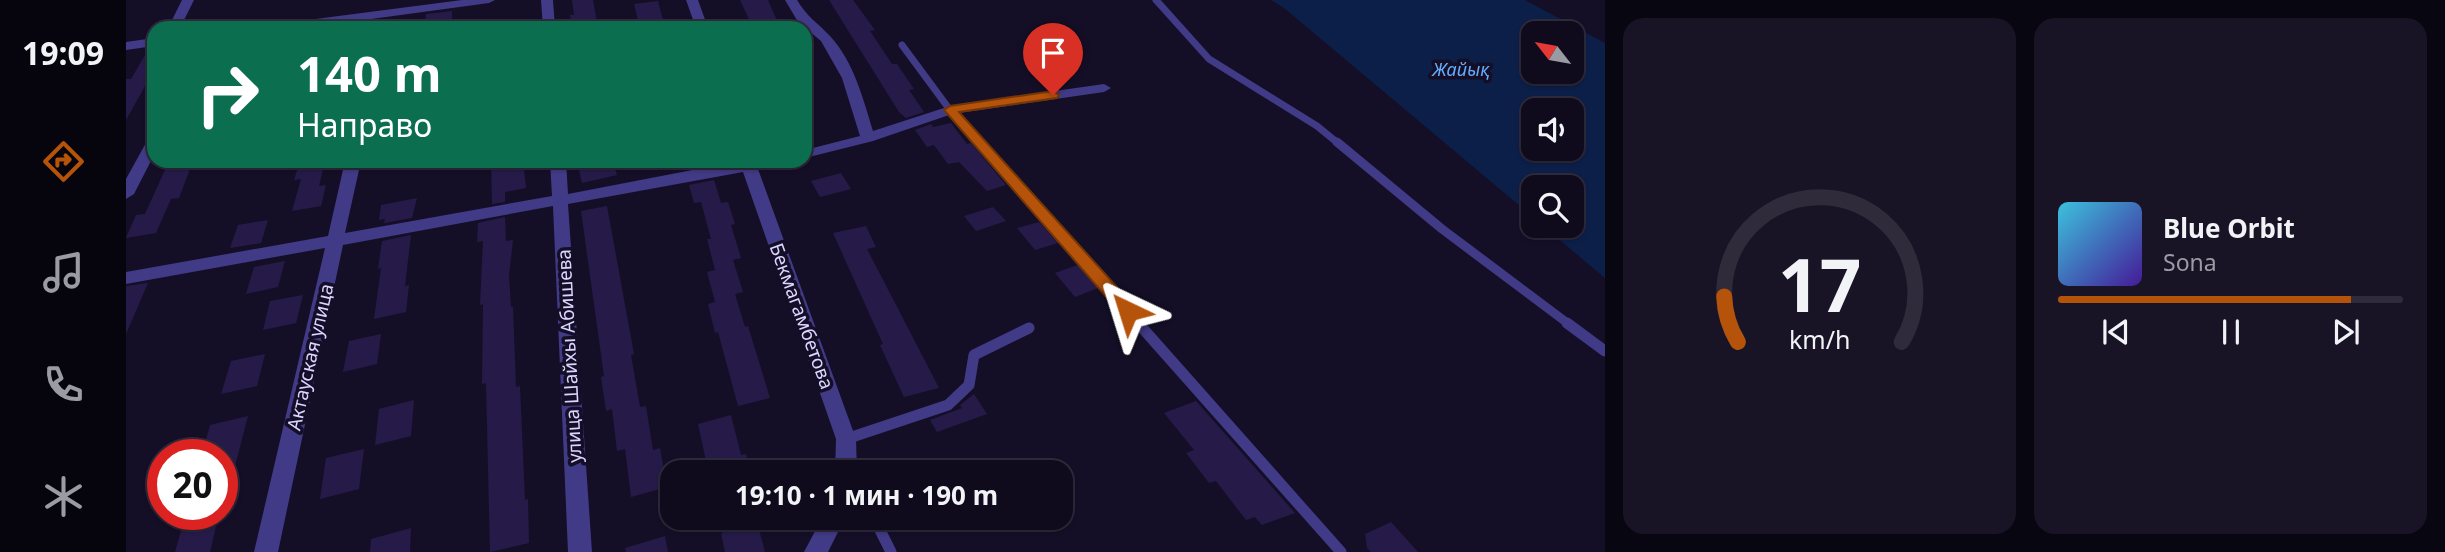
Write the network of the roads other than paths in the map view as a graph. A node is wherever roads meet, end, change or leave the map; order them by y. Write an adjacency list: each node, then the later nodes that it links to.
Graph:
1 (188, 0): 9 (street)
2 (388, 0): 8 (street)
3 (489, 0): 8 (street)
4 (547, 0): 12 (street)
5 (692, 0): 13 (street)
6 (791, 0): 14 (street)
7 (1156, 0): 33 (lane)
8 (384, 15): 10 (street); 11 (street)
9 (178, 21)
10 (335, 21)
11 (383, 21)
12 (548, 21)
13 (700, 21)
14 (804, 21)
15 (812, 28): 21 (street)
16 (147, 44): 18 (street)
17 (902, 46): 20 (lane)
18 (126, 47)
19 (1104, 88): 20 (street)
20 (950, 110): 21 (street); 42 (lane)
21 (867, 138): 22 (street)
22 (812, 152)
23 (147, 154): 28 (street)
24 (351, 168): 30 (street, Актауская улица)
25 (559, 168): 29 (street, улица Шайхы Абишева)
26 (727, 168): 29 (street)
27 (749, 168): 34 (street, Бекмагамбетова)
28 (126, 194)
29 (561, 199): 30 (street); 39 (street, улица Шайхы Абишева)
30 (336, 238): 31 (street); 38 (street, Актауская улица)
31 (126, 278)
32 (1029, 328): 34 (lane)
33 (1605, 351)
34 (846, 439): 35 (street, Бекмагамбетова)
35 (846, 460)
36 (828, 530): 40 (street)
37 (882, 530): 41 (lane)
38 (266, 552)
39 (580, 552)
40 (816, 552)
41 (891, 552)
42 (1341, 552)

